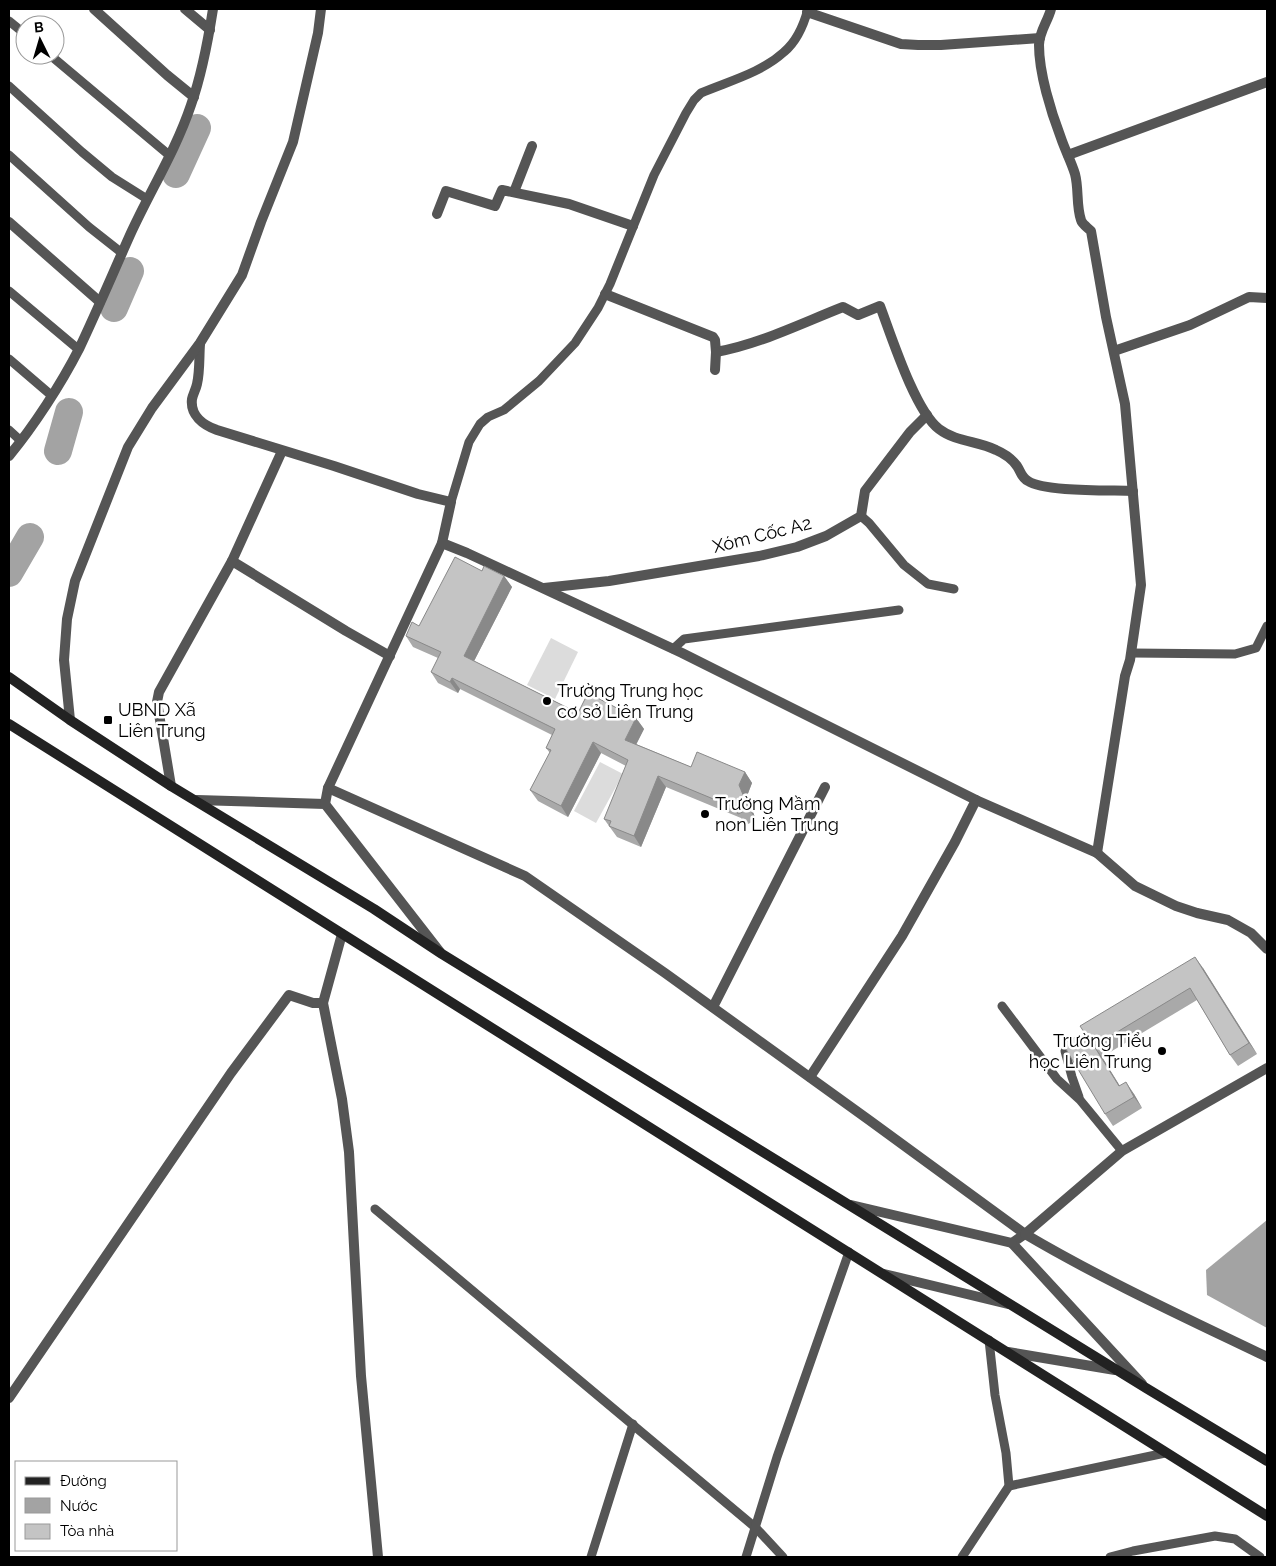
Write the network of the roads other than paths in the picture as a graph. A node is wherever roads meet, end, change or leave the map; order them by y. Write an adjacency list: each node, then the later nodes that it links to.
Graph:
1 (94, 9): 12 (street)
2 (185, 9): 7 (street)
3 (213, 9): 7 (street)
4 (321, 9): 27 (street)
5 (1051, 9): 8 (street)
6 (808, 10): 8 (street); 21 (lane)
7 (210, 30): 12 (street)
8 (1040, 38): 14 (street)
9 (62, 65): 16 (lane)
10 (1267, 82): 14 (street)
11 (9, 86): 18 (lane)
12 (194, 96): 16 (street)
13 (532, 146): 17 (street)
14 (1068, 154): 29 (street)
15 (9, 155): 22 (lane)
16 (169, 155): 18 (street)
17 (514, 192): 19 (street); 21 (street)
18 (146, 198): 22 (street)
19 (437, 214)
20 (9, 222): 26 (street)
21 (633, 226): 24 (lane)
22 (122, 253): 26 (street)
23 (9, 291): 28 (lane)
24 (605, 294): 30 (street); 40 (lane)
25 (1267, 298): 29 (street)
26 (100, 302): 28 (street)
27 (200, 343): 37 (street); 52 (street)
28 (78, 350): 33 (street)
29 (1114, 351): 39 (street)
30 (716, 352): 32 (street); 34 (street)
31 (9, 359): 33 (lane)
32 (714, 370)
33 (51, 395): 36 (street)
34 (927, 415): 39 (street); 41 (street)
35 (9, 430): 36 (lane)
36 (21, 441): 38 (street)
37 (282, 451): 40 (street); 43 (street)
38 (9, 456)
39 (1133, 491): 49 (street)
40 (451, 502): 42 (street)
41 (862, 516): 44 (street, Xóm Cốc A2); 45 (lane)
42 (442, 543): 44 (street); 50 (street)
43 (232, 561): 50 (street); 54 (street)
44 (543, 588): 48 (street)
45 (954, 589)
46 (899, 610): 48 (lane)
47 (1267, 626): 49 (lane)
48 (673, 649): 58 (street)
49 (1132, 654): 60 (street)
50 (390, 656): 56 (street)
51 (9, 677): 52 (main road)
52 (70, 720): 54 (main road)
53 (10, 726): 61 (main road)
54 (171, 786): 57 (main road)
55 (825, 787): 66 (street)
56 (328, 788): 59 (street); 66 (street)
57 (197, 800): 59 (street); 63 (main road)
58 (976, 800): 60 (street); 69 (street)
59 (325, 804): 63 (street)
60 (1097, 853): 62 (street)
61 (342, 934): 64 (street); 76 (main road)
62 (1267, 949)
63 (442, 954): 72 (main road)
64 (323, 1003): 84 (street); 91 (street)
65 (1002, 1006): 70 (lane)
66 (713, 1007): 69 (street)
67 (1065, 1051): 70 (lane)
68 (1267, 1068): 71 (street)
69 (810, 1077): 74 (street)
70 (1080, 1100): 71 (lane)
71 (1122, 1151): 74 (street)
72 (850, 1205): 75 (street); 78 (main road)
73 (376, 1209): 85 (lane)
74 (1025, 1234): 75 (street); 81 (street)
75 (1012, 1243): 83 (street)
76 (849, 1252): 77 (main road); 90 (lane)
77 (883, 1274): 78 (street); 79 (main road)
78 (1011, 1305): 82 (main road)
79 (989, 1340): 80 (main road); 88 (lane)
80 (1008, 1352): 82 (street); 86 (main road)
81 (1267, 1357)
82 (1116, 1370): 83 (main road)
83 (1146, 1388): 87 (main road)
84 (9, 1398)
85 (633, 1424): 90 (lane); 92 (lane)
86 (1166, 1453): 88 (lane); 89 (main road)
87 (1267, 1461)
88 (1009, 1486): 95 (lane)
89 (1267, 1516)
90 (756, 1528): 93 (lane); 94 (lane)
91 (378, 1557)
92 (591, 1557)
93 (746, 1557)
94 (783, 1557)
95 (962, 1557)
96 (1110, 1557): 97 (lane)
97 (1260, 1557)

